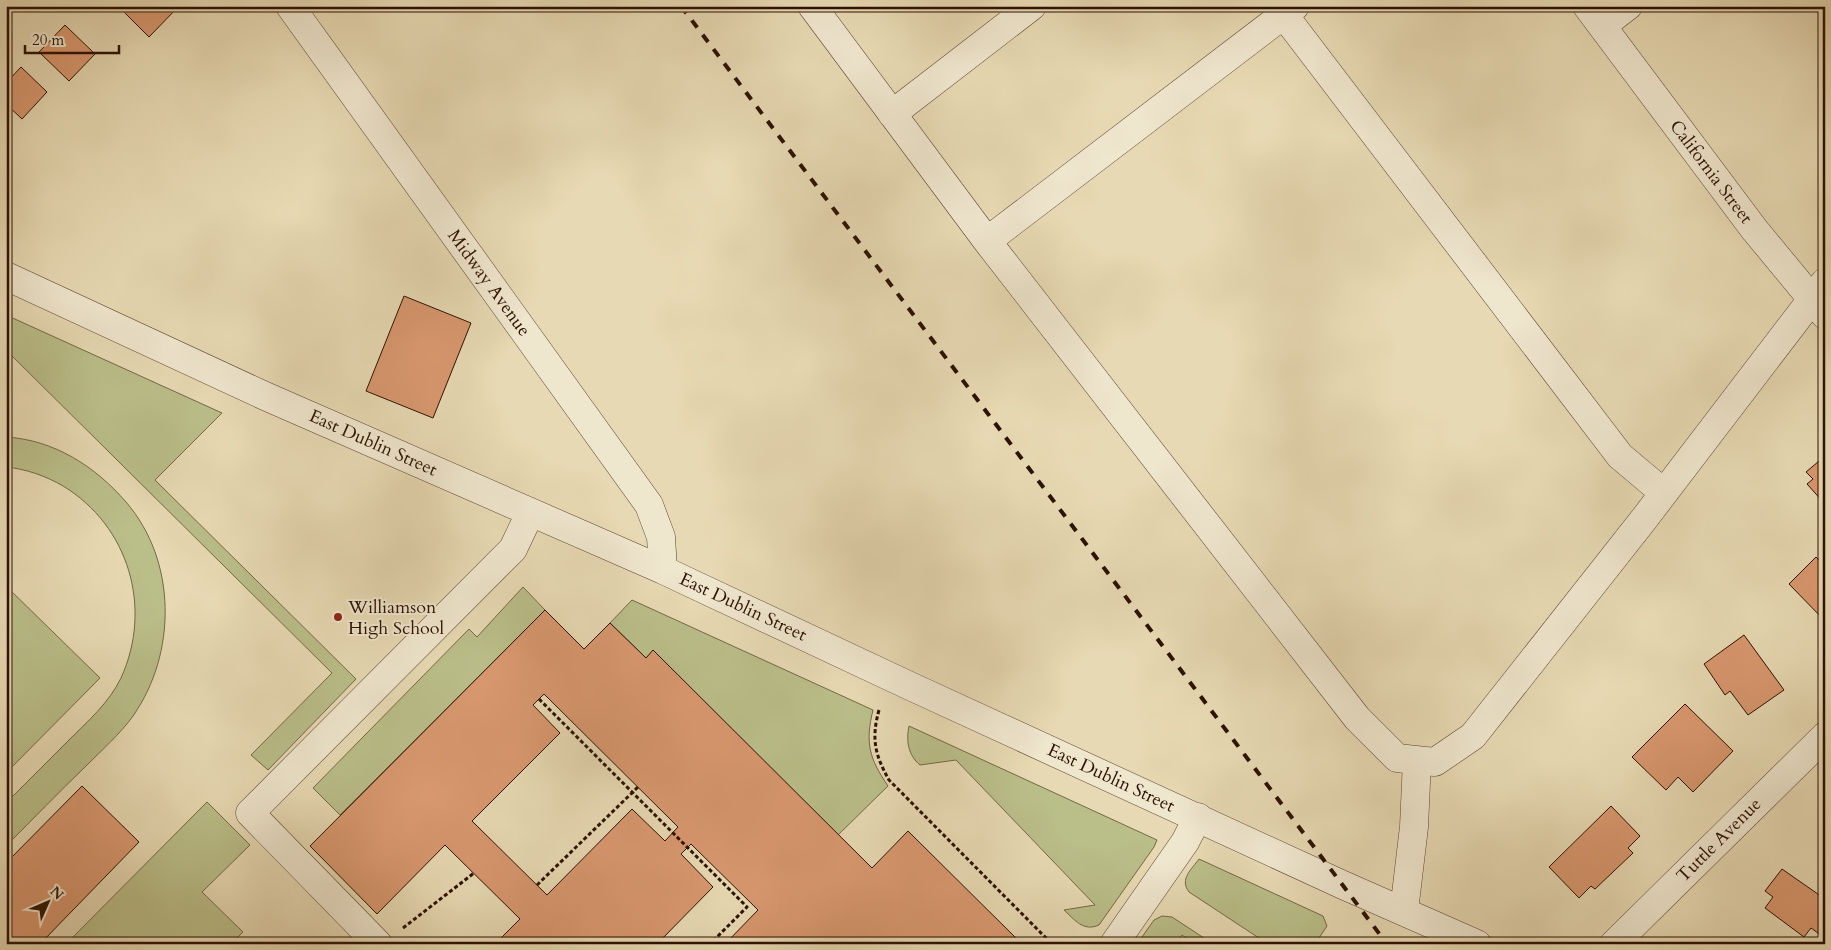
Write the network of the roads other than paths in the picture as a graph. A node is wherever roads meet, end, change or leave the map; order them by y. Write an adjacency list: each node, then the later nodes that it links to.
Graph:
1 (290, 6): 13 (street, Midway Avenue)
2 (812, 6): 7 (street)
3 (1032, 6): 7 (street)
4 (1628, 6): 6 (street)
5 (1290, 11): 8 (street); 11 (street)
6 (1594, 16): 10 (street, California Street)
7 (892, 114): 8 (street)
8 (987, 241): 15 (street)
9 (6, 276): 12 (street, East Dublin Street)
10 (1820, 299): 11 (street)
11 (1664, 493): 15 (street)
12 (530, 513): 13 (street, East Dublin Street); 18 (street)
13 (663, 570): 16 (street, East Dublin Street)
14 (1825, 736): 21 (street, Tuttle Avenue)
15 (1417, 760): 17 (street)
16 (1198, 817): 17 (street, East Dublin Street); 19 (street)
17 (1404, 911): 20 (street, East Dublin Street)
18 (378, 944)
19 (1114, 944)
20 (1478, 944)
21 (1614, 944)

